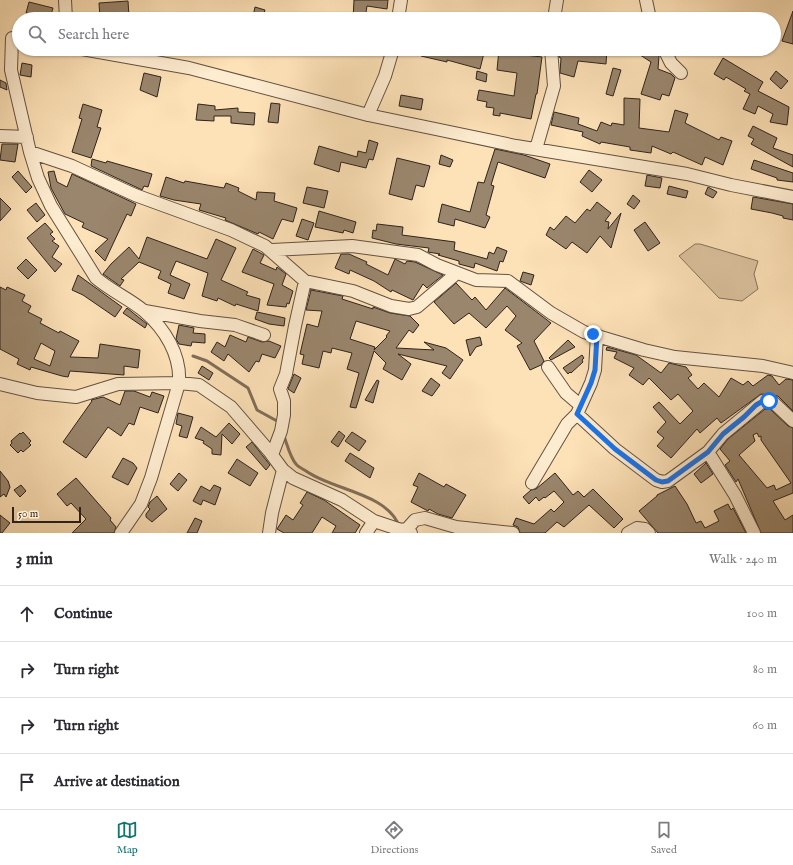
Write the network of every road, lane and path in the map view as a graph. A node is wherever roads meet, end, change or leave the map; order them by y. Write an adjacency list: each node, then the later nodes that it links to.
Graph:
1 (65, 0): 5 (street)
2 (401, 0): 6 (street)
3 (557, 0): 7 (street)
4 (646, 0): 8 (street)
5 (66, 12)
6 (399, 12)
7 (555, 12)
8 (649, 12)
9 (10, 37): 17 (street)
10 (121, 56): 15 (street)
11 (390, 56): 15 (street)
12 (552, 56): 18 (street)
13 (668, 56): 14 (street)
14 (681, 73)
15 (368, 115): 18 (street)
16 (0, 136): 17 (street)
17 (27, 137): 19 (street)
18 (536, 149): 20 (street)
19 (30, 152): 21 (street); 24 (street)
20 (793, 197)
21 (272, 250): 22 (street); 23 (street)
22 (457, 273): 23 (street); 26 (street)
23 (305, 281): 34 (street)
24 (144, 311): 25 (street); 29 (street)
25 (264, 335)
26 (597, 335): 28 (street); 31 (street)
27 (548, 368): 31 (street)
28 (793, 373)
29 (180, 383): 30 (street); 34 (street); 39 (street)
30 (0, 384)
31 (578, 409): 33 (street); 36 (street)
32 (793, 421): 33 (street)
33 (708, 452): 45 (street)
34 (272, 455): 35 (street)
35 (283, 470): 37 (street); 40 (street)
36 (532, 483)
37 (374, 521): 38 (street); 41 (street)
38 (409, 531): 42 (street)
39 (121, 533)
40 (269, 533)
41 (366, 533)
42 (513, 533)
43 (628, 533): 44 (street)
44 (649, 533)
45 (754, 533)

